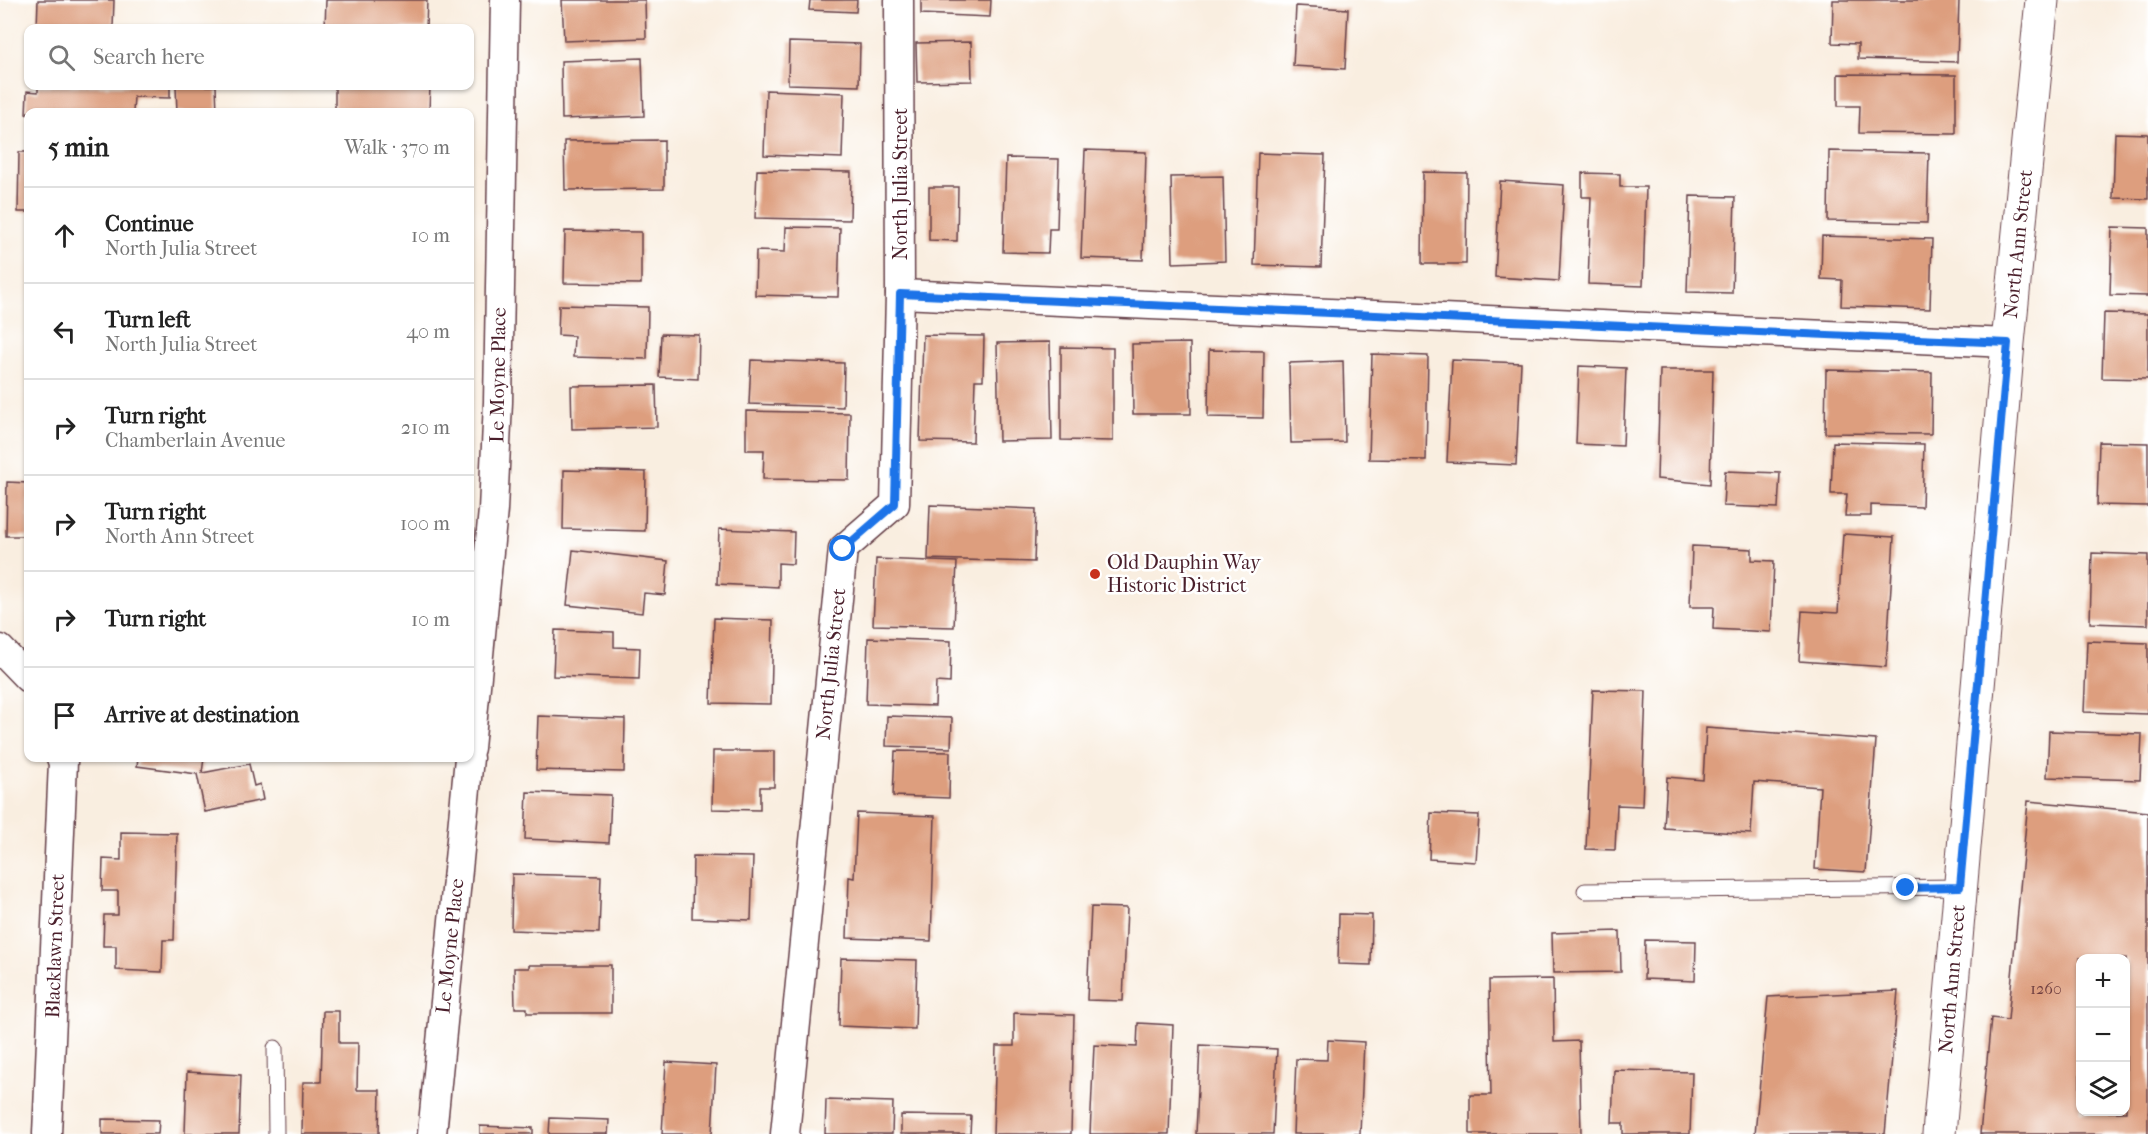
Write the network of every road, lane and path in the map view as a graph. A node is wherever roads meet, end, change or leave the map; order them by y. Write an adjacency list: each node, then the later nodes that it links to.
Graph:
1 (505, 0): 6 (street, Le Moyne Place)
2 (899, 0): 4 (street, North Julia Street)
3 (2042, 0): 5 (street, North Ann Street)
4 (900, 294): 5 (street); 18 (street, North Julia Street)
5 (2008, 343): 12 (street, North Ann Street)
6 (481, 510): 8 (street, Le Moyne Place)
7 (0, 649): 9 (street)
8 (474, 661)
9 (24, 674)
10 (63, 762): 15 (street, Blacklawn Street)
11 (469, 762): 17 (street, Le Moyne Place)
12 (1960, 887): 13 (lane); 19 (street, North Ann Street)
13 (1585, 891)
14 (275, 1048): 16 (lane)
15 (47, 1134)
16 (276, 1134)
17 (432, 1134)
18 (785, 1134)
19 (1939, 1134)

